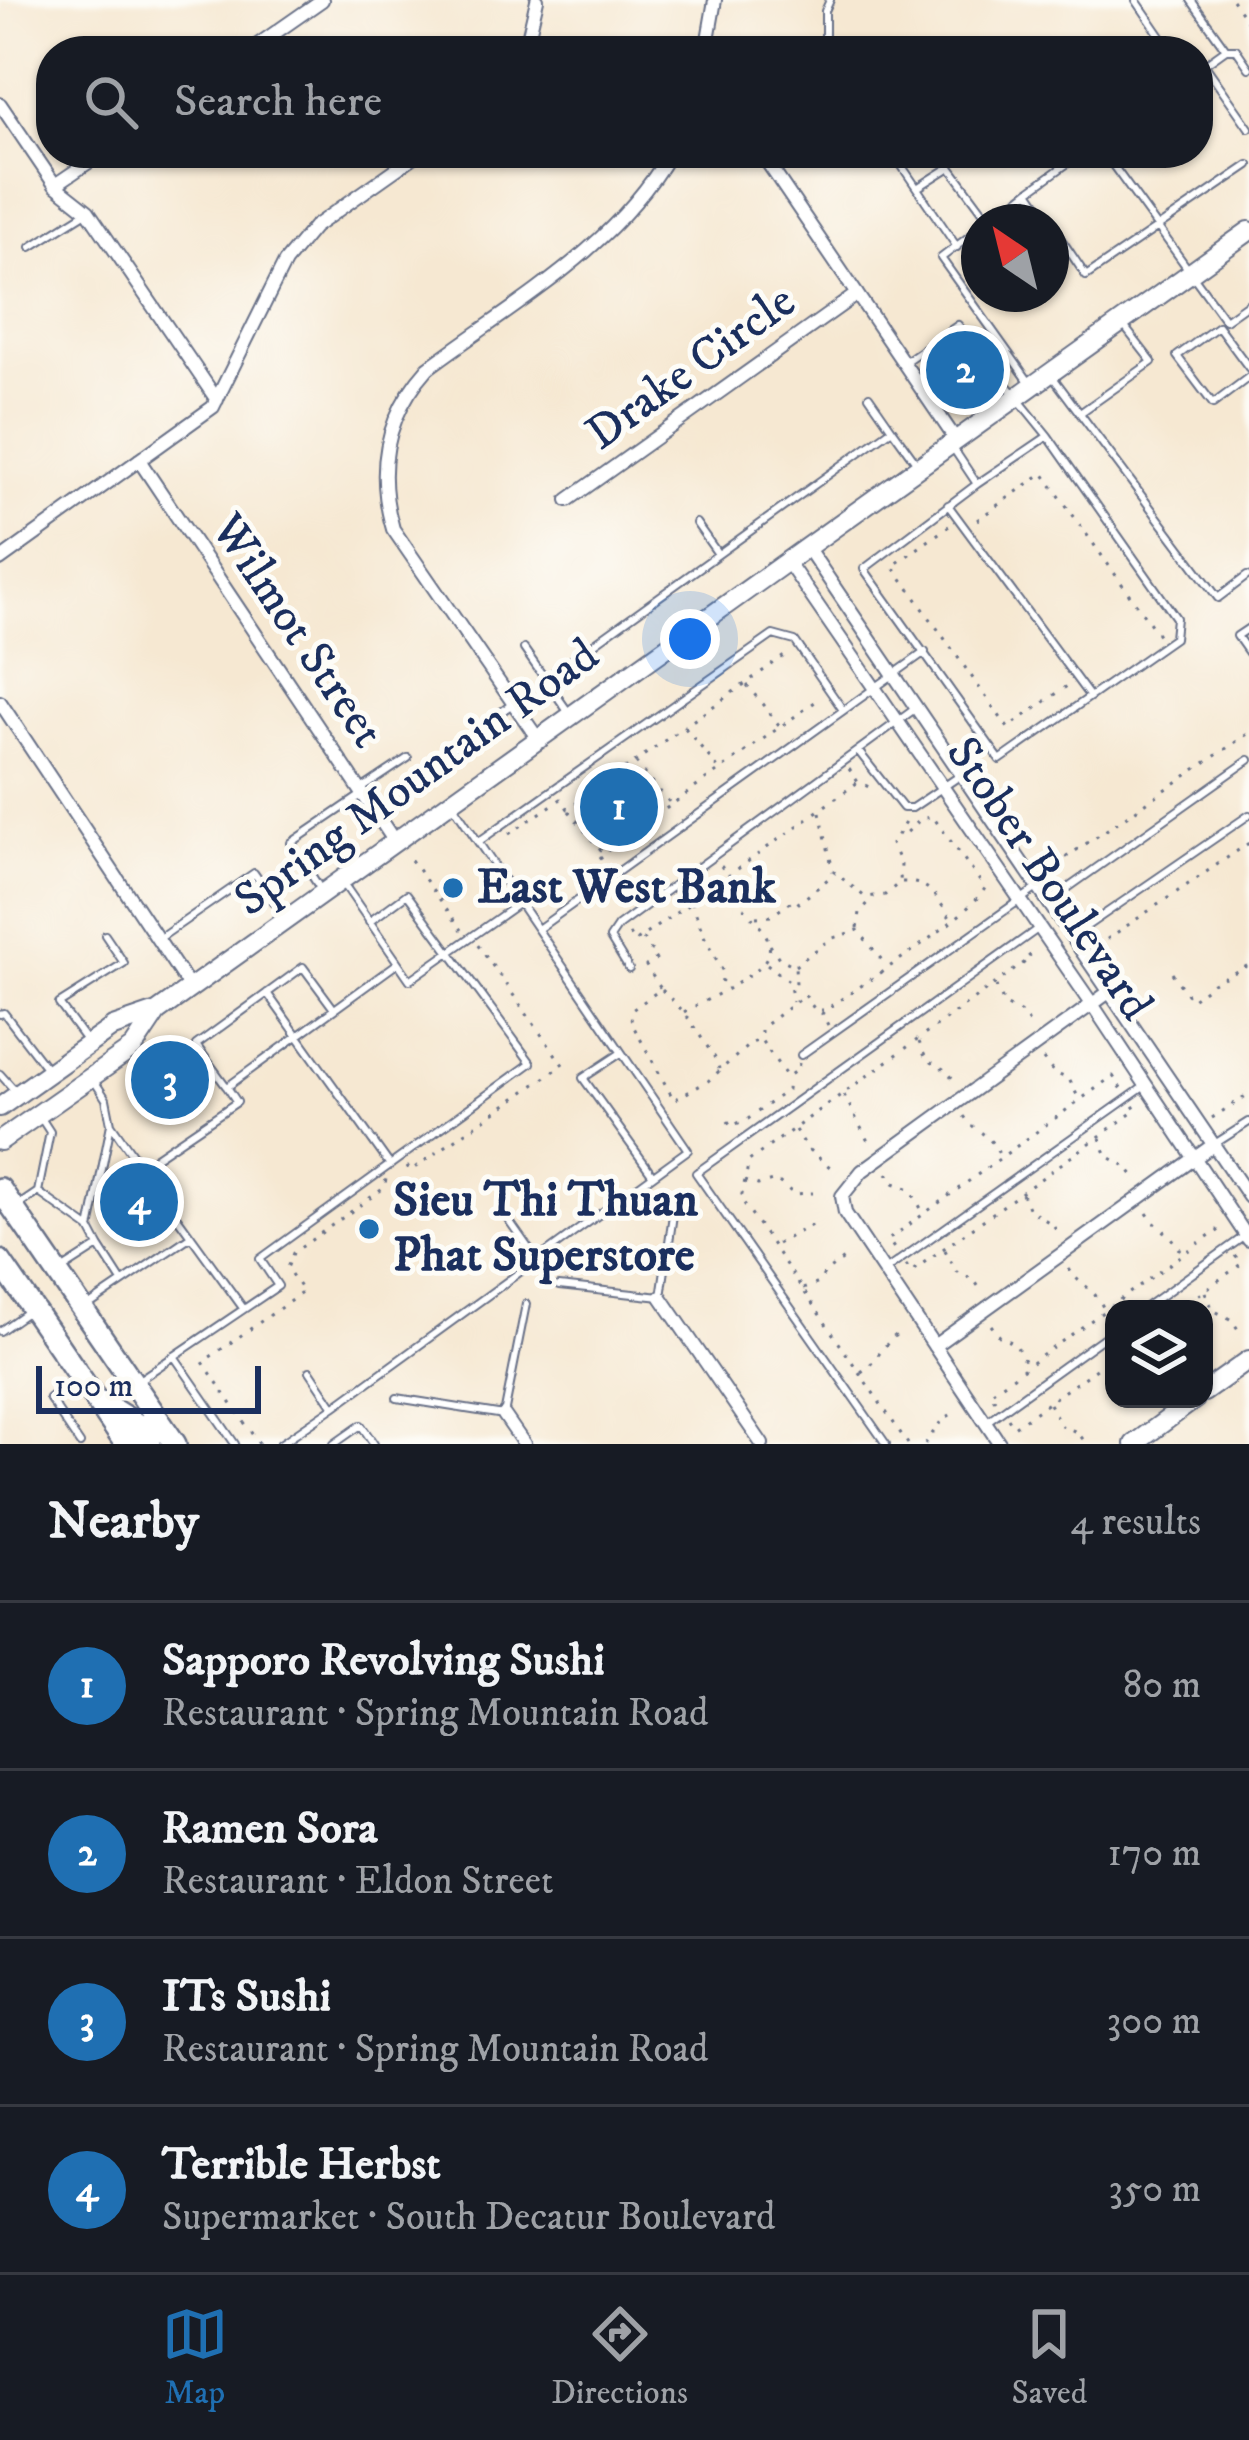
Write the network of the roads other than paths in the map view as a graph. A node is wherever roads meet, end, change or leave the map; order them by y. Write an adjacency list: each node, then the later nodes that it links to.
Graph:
1 (322, 0): 7 (street)
2 (537, 0): 8 (street)
3 (715, 0): 9 (street)
4 (830, 0): 10 (lane)
5 (1136, 0): 11 (lane)
6 (1191, 0): 12 (lane)
7 (270, 36)
8 (528, 36)
9 (709, 36)
10 (825, 36)
11 (1161, 36)
12 (1226, 50): 13 (lane); 14 (lane)
13 (1213, 59)
14 (1249, 68)
15 (1213, 82): 17 (lane)
16 (0, 104): 18 (street)
17 (1249, 128)
18 (36, 157)
19 (1249, 165): 37 (lane)
20 (43, 168): 30 (street)
21 (80, 168): 30 (street)
22 (398, 168): 53 (street)
23 (661, 168): 78 (street)
24 (771, 168): 44 (street)
25 (903, 168): 31 (lane)
26 (948, 168): 31 (lane)
27 (951, 168): 33 (lane)
28 (1061, 168): 32 (lane)
29 (1115, 168): 37 (lane)
30 (55, 185): 36 (street)
31 (917, 188): 41 (lane)
32 (1029, 191): 34 (lane); 35 (lane)
33 (976, 204)
34 (1012, 204)
35 (1038, 204)
36 (88, 211): 40 (lane); 53 (street)
37 (1159, 229): 42 (lane); 43 (lane)
38 (1249, 231): 43 (main road, Spring Mountain Road)
39 (961, 244): 41 (lane)
40 (31, 247)
41 (957, 247): 51 (lane)
42 (1069, 251)
43 (1191, 272): 46 (main road, Spring Mountain Road); 47 (lane)
44 (857, 294): 48 (street); 61 (street, Drake Circle)
45 (1249, 303): 47 (lane)
46 (1122, 322): 49 (main road, Spring Mountain Road); 54 (lane)
47 (1221, 323): 50 (lane); 50 (lane)
48 (903, 363): 51 (lane); 57 (street)
49 (1050, 373): 51 (main road, Spring Mountain Road); 54 (lane)
50 (1249, 373)
51 (1024, 392): 56 (lane); 57 (main road, Spring Mountain Road)
52 (869, 396): 55 (lane)
53 (217, 400): 58 (street)
54 (1080, 413): 68 (lane)
55 (892, 429): 59 (lane); 65 (lane)
56 (1048, 436): 60 (lane); 76 (lane)
57 (953, 442): 59 (main road, Spring Mountain Road); 60 (lane)
58 (139, 460): 66 (street); 90 (street, Wilmot Street)
59 (920, 466): 64 (main road, Spring Mountain Road)
60 (977, 484): 62 (lane)
61 (568, 500)
62 (948, 505): 71 (lane); 76 (lane)
63 (696, 523): 65 (lane)
64 (807, 547): 67 (main road, Spring Mountain Road); 73 (street, Stober Boulevard)
65 (718, 554): 74 (lane)
66 (0, 560)
67 (787, 561): 75 (street, Stober Boulevard); 81 (main road, Spring Mountain Road)
68 (1247, 576)
69 (1249, 628): 72 (lane)
70 (524, 649): 74 (lane)
71 (925, 652): 73 (lane); 76 (lane)
72 (1249, 653)
73 (893, 674): 75 (lane); 79 (street, Stober Boulevard)
74 (545, 679): 81 (lane)
75 (875, 688): 80 (lane); 82 (street, Stober Boulevard)
76 (1090, 697)
77 (0, 702): 107 (street)
78 (512, 704): 83 (street); 86 (lane)
79 (916, 708): 82 (lane); 88 (street, Stober Boulevard)
80 (843, 710): 94 (lane); 104 (lane)
81 (571, 716): 83 (main road, Spring Mountain Road)
82 (898, 722): 84 (lane); 89 (street, Stober Boulevard)
83 (538, 740): 91 (main road, Spring Mountain Road)
84 (859, 752): 89 (lane); 110 (lane)
85 (408, 758): 90 (lane)
86 (440, 758)
87 (1249, 760): 99 (lane)
88 (961, 775): 89 (lane); 96 (street, Stober Boulevard)
89 (941, 787): 98 (street, Stober Boulevard)
90 (361, 792): 93 (street, Wilmot Street); 97 (lane)
91 (451, 802): 93 (main road, Spring Mountain Road); 94 (lane)
92 (1249, 815): 106 (lane)
93 (395, 842): 95 (main road, Spring Mountain Road)
94 (478, 842): 100 (lane)
95 (341, 880): 97 (main road, Spring Mountain Road); 102 (lane)
96 (1037, 888): 98 (lane); 99 (street, Stober Boulevard)
97 (323, 893): 101 (main road, Spring Mountain Road)
98 (1020, 901): 103 (street, Stober Boulevard); 121 (lane)
99 (1047, 902): 106 (street, Stober Boulevard)
100 (518, 904): 104 (lane); 108 (lane)
101 (286, 919): 107 (lane); 111 (main road, Spring Mountain Road)
102 (369, 922): 108 (lane); 109 (lane)
103 (1040, 927): 114 (street, Stober Boulevard); 186 (lane)
104 (537, 929): 120 (lane)
105 (105, 935): 119 (lane)
106 (1072, 937): 112 (street, Stober Boulevard)
107 (157, 940): 111 (street)
108 (449, 953): 109 (lane); 135 (lane)
109 (398, 963): 115 (lane)
110 (629, 969)
111 (190, 988): 116 (main road, Spring Mountain Road)
112 (1109, 992): 114 (street); 133 (street, Stober Boulevard)
113 (267, 993): 115 (lane); 118 (lane); 126 (lane)
114 (1092, 1004): 125 (street, Stober Boulevard); 151 (street)
115 (334, 1009): 118 (lane)
116 (157, 1012): 119 (main road, Spring Mountain Road); 124 (main road, Spring Mountain Road)
117 (0, 1013): 122 (lane)
118 (298, 1035): 126 (lane); 135 (lane)
119 (89, 1044): 122 (main road, Spring Mountain Road)
120 (621, 1052): 137 (lane); 137 (lane)
121 (801, 1055)
122 (49, 1072): 127 (main road, Spring Mountain Road)
123 (0, 1074): 127 (lane)
124 (91, 1077): 129 (main road, Spring Mountain Road); 131 (lane)
125 (1146, 1085): 134 (street, Stober Boulevard); 151 (lane)
126 (226, 1087): 136 (lane)
127 (18, 1094): 128 (main road, Spring Mountain Road)
128 (0, 1107)
129 (38, 1114): 132 (main road, Spring Mountain Road); 140 (lane)
130 (1249, 1122): 133 (lane)
131 (111, 1124): 136 (lane); 145 (lane)
132 (0, 1142)
133 (1213, 1145): 134 (street); 138 (street, Stober Boulevard)
134 (1195, 1159): 147 (street, Stober Boulevard); 163 (street)
135 (390, 1165): 159 (lane)
136 (142, 1167): 146 (lane)
137 (652, 1174): 149 (lane)
138 (1243, 1176): 141 (street, Stober Boulevard)
139 (0, 1189): 143 (main road)
140 (38, 1192): 143 (lane); 145 (lane)
141 (1249, 1197)
142 (675, 1201): 155 (lane)
143 (14, 1209): 152 (main road)
144 (503, 1212): 149 (lane)
145 (90, 1228): 148 (lane)
146 (191, 1236): 153 (lane); 159 (lane)
147 (1247, 1238): 156 (lane)
148 (98, 1246): 152 (lane); 153 (lane)
149 (536, 1259): 172 (lane)
150 (0, 1261): 158 (main road)
151 (884, 1271): 163 (street)
152 (58, 1273): 160 (main road)
153 (122, 1282): 160 (lane)
154 (559, 1286): 155 (lane)
155 (661, 1297): 185 (street)
156 (1155, 1300)
157 (526, 1304): 174 (lane)
158 (33, 1308): 161 (lane); 167 (main road)
159 (243, 1309): 164 (lane)
160 (83, 1310): 168 (main road)
161 (0, 1331)
162 (1105, 1336): 175 (lane)
163 (934, 1346): 175 (street)
164 (175, 1356): 168 (lane); 180 (lane)
165 (1249, 1360): 169 (main road)
166 (310, 1371): 172 (lane)
167 (79, 1375): 171 (main road); 176 (lane)
168 (134, 1384): 179 (main road)
169 (1213, 1386)
170 (398, 1398): 174 (lane)
171 (96, 1400): 177 (main road); 178 (main road)
172 (334, 1407): 181 (lane)
173 (1183, 1408): 188 (main road)
174 (504, 1415): 184 (street)
175 (986, 1422): 187 (street)
176 (80, 1444)
177 (126, 1444)
178 (149, 1444)
179 (175, 1444)
180 (235, 1444)
181 (280, 1444)
182 (334, 1444): 183 (lane)
183 (374, 1444)
184 (524, 1444)
185 (762, 1444)
186 (886, 1444)
187 (1000, 1444)
188 (1133, 1444)

